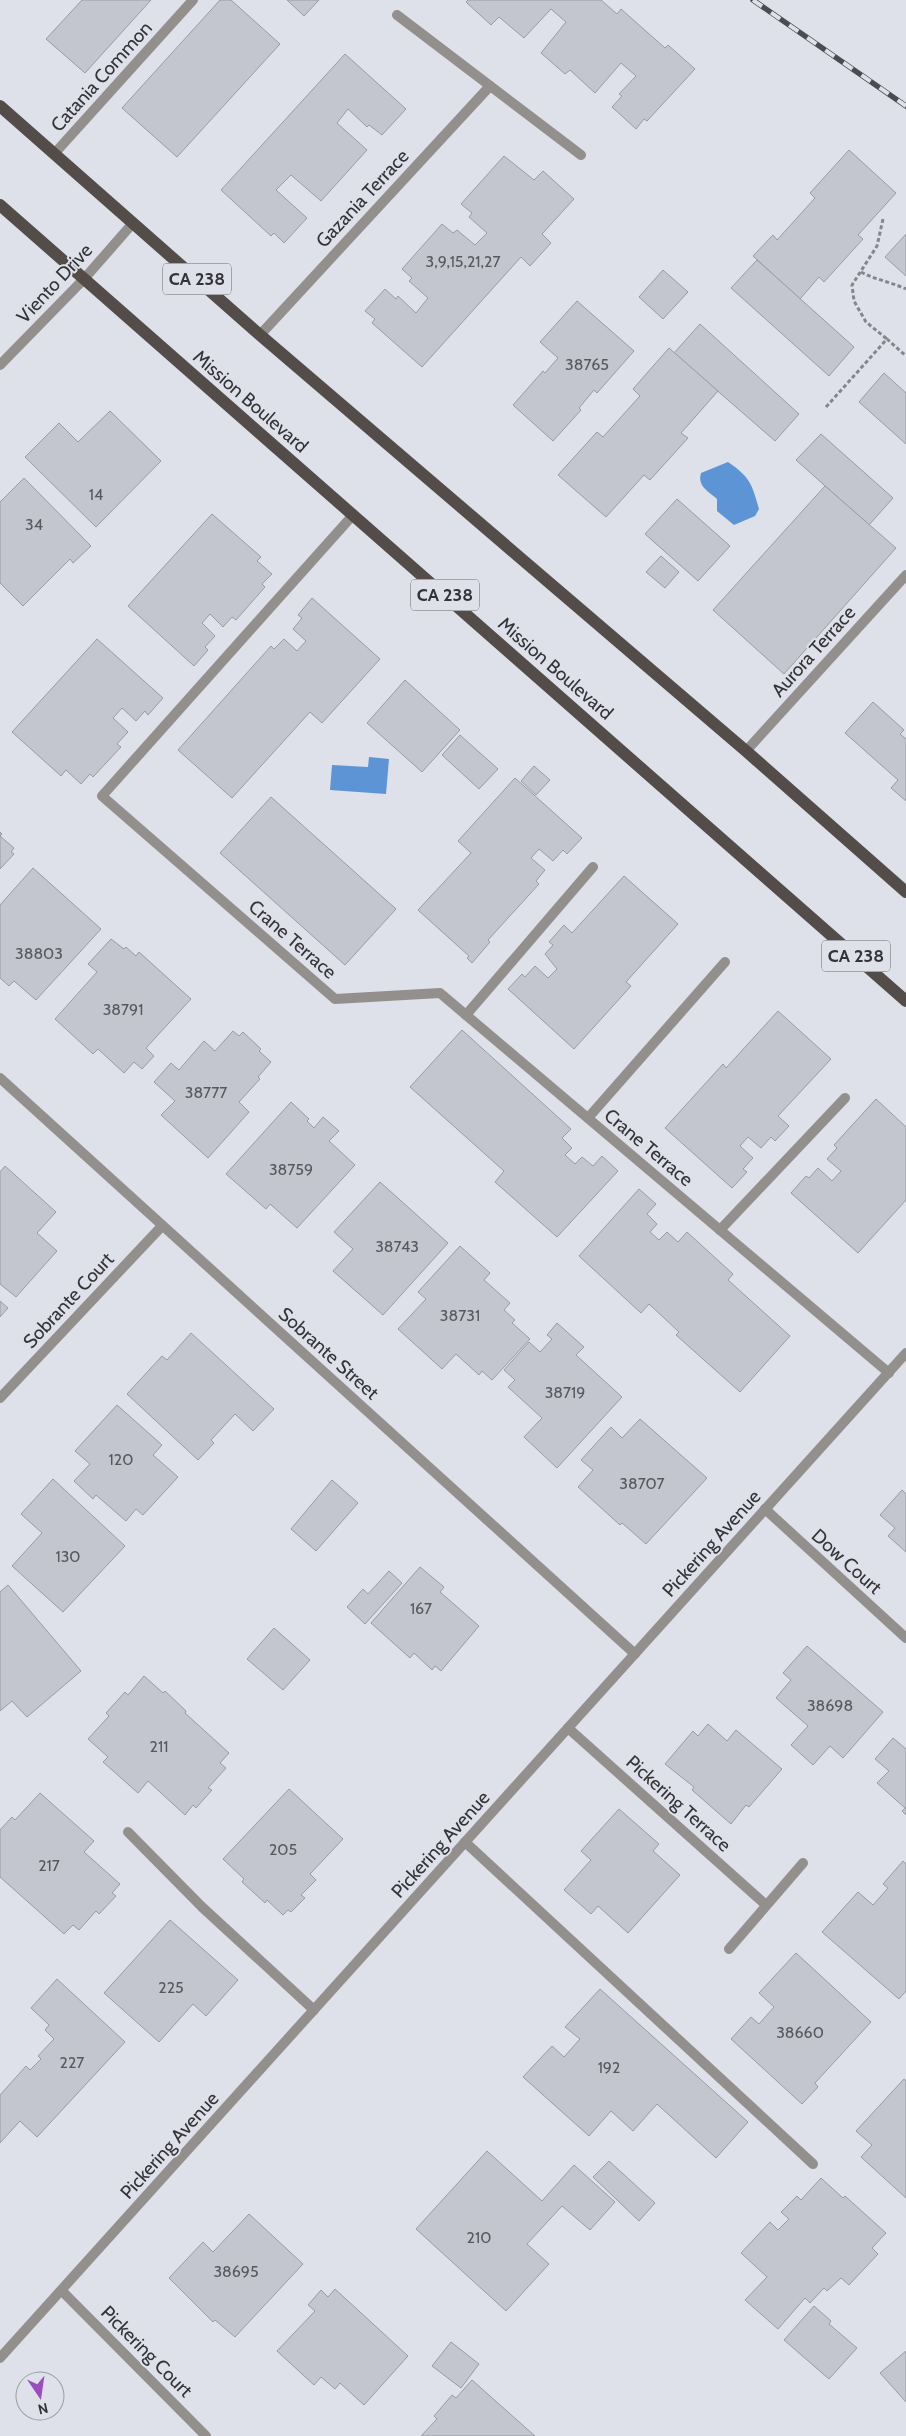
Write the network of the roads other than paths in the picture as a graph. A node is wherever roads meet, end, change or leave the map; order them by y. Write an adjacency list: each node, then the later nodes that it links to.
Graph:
1 (193, 0): 5 (street, Catania Common)
2 (397, 15): 3 (street)
3 (490, 86): 6 (street); 10 (street, Gazania Terrace)
4 (0, 106): 5 (main road, CA 238)
5 (54, 154): 8 (main road, CA 238)
6 (581, 155)
7 (0, 205): 9 (main road, Mission Boulevard / CA 238)
8 (133, 223): 9 (street, Viento Drive); 10 (main road, CA 238)
9 (84, 279): 11 (street, Viento Drive); 12 (main road, Mission Boulevard / CA 238)
10 (260, 335): 14 (main road, CA 238)
11 (0, 365)
12 (353, 515): 18 (main road, Mission Boulevard / CA 238); 19 (street, Crane Terrace)
13 (906, 575): 14 (street, Aurora Terrace)
14 (746, 751): 16 (main road, CA 238)
15 (593, 867): 19 (street)
16 (906, 892)
17 (725, 962): 22 (street)
18 (906, 1001)
19 (466, 1015): 22 (street, Crane Terrace)
20 (0, 1078): 23 (street, Sobrante Street)
21 (845, 1098): 24 (street)
22 (588, 1118): 24 (street, Crane Terrace)
23 (162, 1226): 27 (street, Sobrante Court); 30 (street, Sobrante Street)
24 (720, 1230): 26 (street, Crane Terrace)
25 (906, 1353): 26 (street, Pickering Avenue)
26 (889, 1373): 28 (street, Pickering Avenue)
27 (0, 1398)
28 (765, 1509): 29 (street, Dow Court); 30 (street, Pickering Avenue)
29 (906, 1638)
30 (634, 1654): 31 (street, Pickering Avenue)
31 (568, 1728): 33 (street, Pickering Avenue); 35 (street, Pickering Terrace)
32 (128, 1832): 37 (street)
33 (465, 1842): 37 (street, Pickering Avenue); 38 (street)
34 (803, 1863): 35 (street)
35 (766, 1906): 36 (street)
36 (728, 1949)
37 (314, 2010): 39 (street, Pickering Avenue)
38 (813, 2164)
39 (62, 2291): 40 (street, Pickering Avenue); 41 (street, Pickering Court)
40 (0, 2358)
41 (206, 2436)

